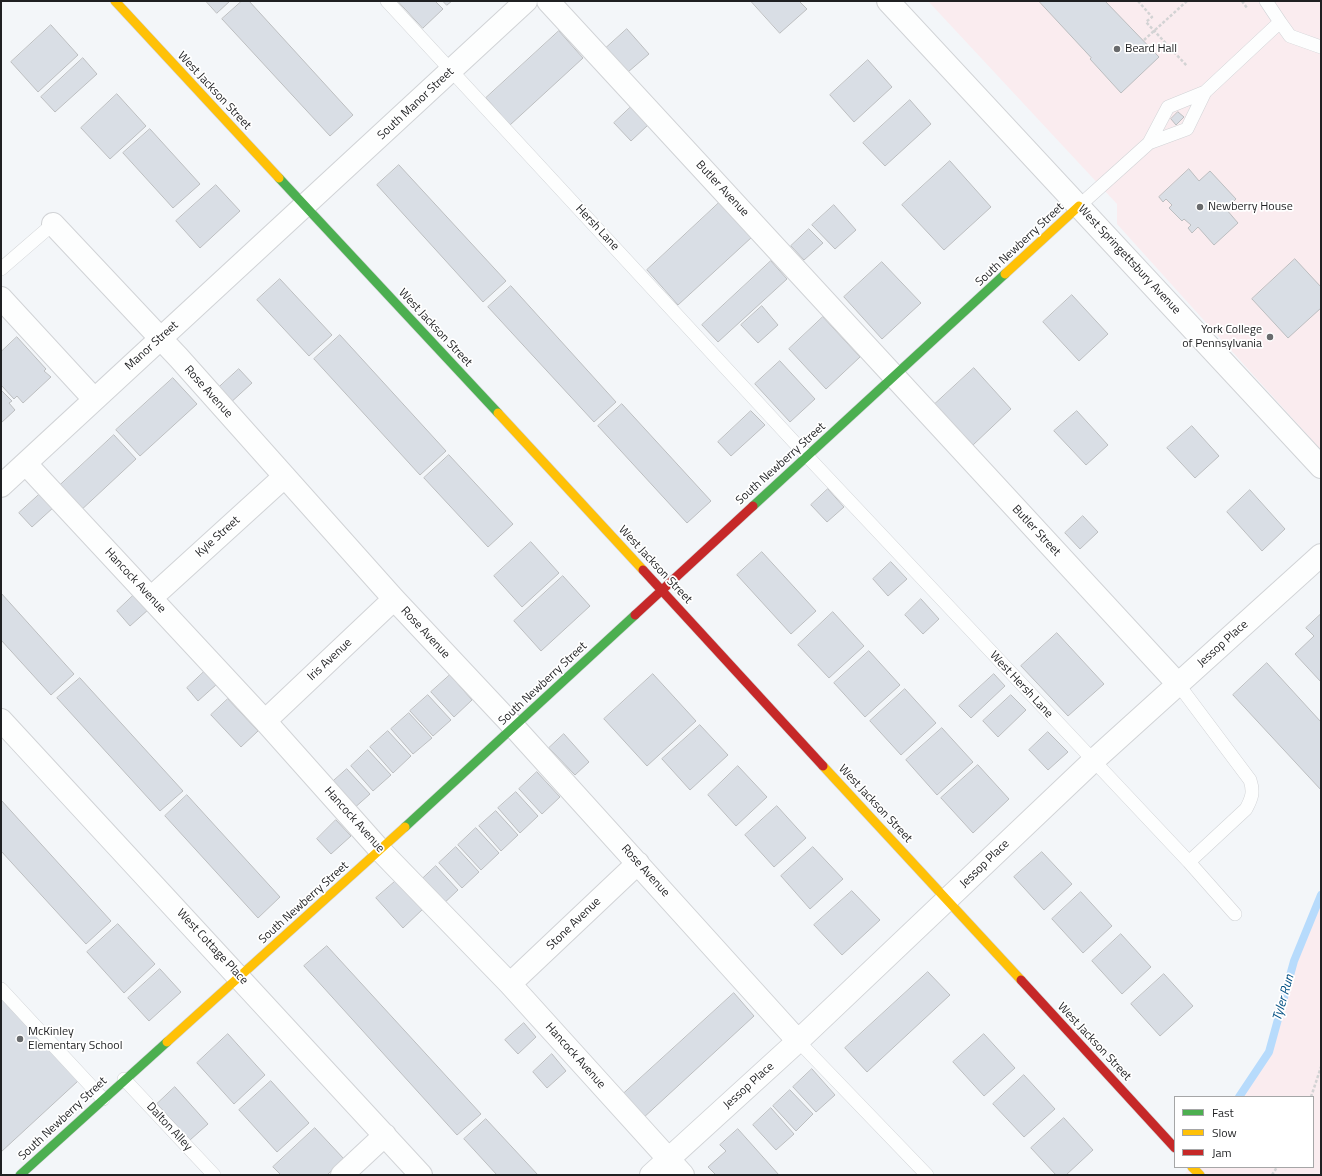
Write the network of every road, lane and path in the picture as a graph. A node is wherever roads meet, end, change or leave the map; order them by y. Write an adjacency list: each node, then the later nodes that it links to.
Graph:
1 (115, 1): 19 (street, West Jackson Street)
2 (387, 1): 16 (lane, Hersh Lane)
3 (526, 1): 16 (street, South Manor Street)
4 (548, 1): 25 (street, Butler Avenue)
5 (888, 1): 20 (street, West Springettsbury Avenue)
6 (1138, 1): 12 (path)
7 (1187, 1): 12 (path)
8 (1242, 1): 10 (path)
9 (1266, 1): 11 (lane)
10 (1248, 10)
11 (1280, 22): 14 (lane); 17 (lane)
12 (1154, 31): 13 (path); 15 (path)
13 (1144, 40)
14 (1321, 47)
15 (1187, 66)
16 (451, 71): 19 (street, South Manor Street); 27 (lane, Hersh Lane)
17 (1205, 92): 18 (lane); 18 (lane)
18 (1149, 143): 20 (lane)
19 (305, 206): 24 (street, Manor Street); 33 (street, West Jackson Street)
20 (1079, 206): 25 (street, South Newberry Street); 29 (street, West Springettsbury Avenue)
21 (53, 224): 22 (lane); 24 (street, Rose Avenue)
22 (1, 269)
23 (1, 298): 26 (street)
24 (160, 338): 26 (street, Manor Street); 30 (street, Rose Avenue)
25 (895, 377): 27 (street, South Newberry Street); 36 (street, Butler Street)
26 (94, 398): 28 (street, Manor Street)
27 (807, 456): 33 (street, South Newberry Street); 40 (lane, West Hersh Lane)
28 (26, 464): 31 (street, Manor Street); 34 (street, Hancock Avenue)
29 (1321, 467)
30 (284, 477): 34 (street, Kyle Street); 35 (street, Rose Avenue)
31 (1, 486)
32 (1321, 555): 36 (street, Jessop Place)
33 (662, 590): 39 (street, South Newberry Street); 44 (street, West Jackson Street)
34 (151, 598): 38 (street, Hancock Avenue)
35 (394, 599): 38 (street, Iris Avenue); 39 (street, Rose Avenue)
36 (1178, 684): 40 (street, Jessop Place); 42 (lane)
37 (1, 720): 46 (street, West Cottage Place)
38 (265, 721): 41 (street, Hancock Avenue)
39 (514, 728): 41 (street, South Newberry Street); 43 (street, Rose Avenue)
40 (1093, 761): 42 (lane, West Hersh Lane); 44 (street, Jessop Place)
41 (380, 850): 46 (street, South Newberry Street); 47 (street, Hancock Avenue)
42 (1189, 862): 45 (lane, West Hersh Lane)
43 (638, 863): 47 (street, Stone Avenue); 49 (street, Rose Avenue)
44 (947, 900): 49 (street, Jessop Place); 55 (street, West Jackson Street)
45 (1235, 914)
46 (240, 978): 51 (street, South Newberry Street); 54 (street, West Cottage Place)
47 (510, 984): 56 (street, Hancock Avenue)
48 (1, 989): 53 (lane)
49 (798, 1041): 56 (street, Jessop Place); 63 (lane)
50 (1321, 1067): 52 (path)
51 (124, 1079): 53 (street, South Newberry Street); 58 (lane, Dalton Alley)
52 (1311, 1096)
53 (103, 1099): 57 (street, South Newberry Street)
54 (385, 1135): 59 (street); 60 (street, West Cottage Place)
55 (1174, 1148)
56 (668, 1160): 61 (street, Jessop Place); 62 (street, Hancock Avenue)
57 (20, 1175)
58 (214, 1175)
59 (342, 1175)
60 (421, 1175)
61 (651, 1175)
62 (683, 1175)
63 (927, 1175)

